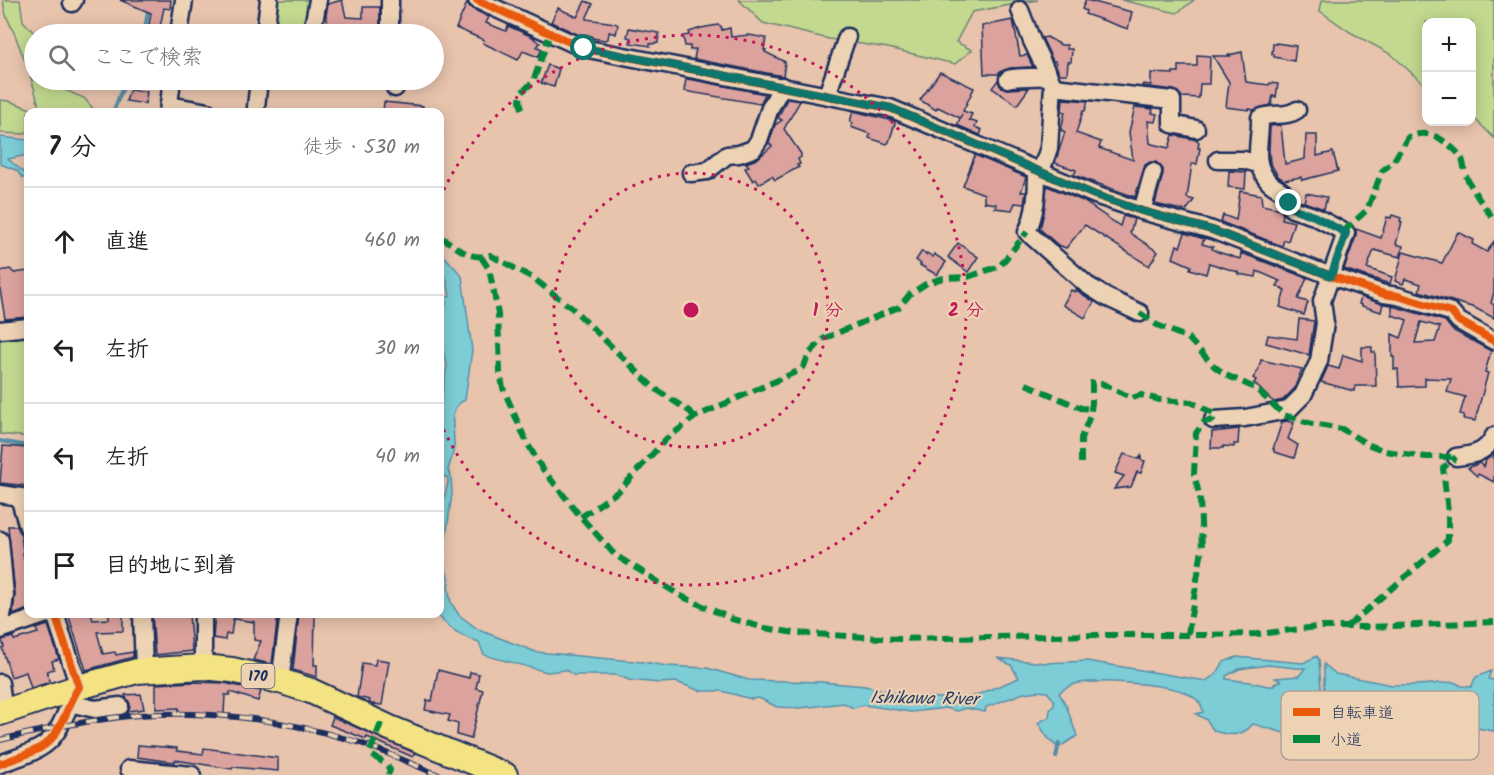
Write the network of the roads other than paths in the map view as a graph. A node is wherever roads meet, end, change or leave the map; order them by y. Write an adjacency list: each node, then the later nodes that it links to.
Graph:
1 (184, 0): 7 (street)
2 (269, 0): 8 (street)
3 (318, 0): 9 (street)
4 (390, 0): 10 (street)
5 (477, 0): 14 (street)
6 (1020, 10): 13 (street)
7 (180, 24)
8 (266, 24)
9 (314, 24)
10 (390, 24)
11 (847, 37): 17 (street)
12 (1008, 80): 13 (street)
13 (1051, 82): 21 (street); 24 (street)
14 (782, 86): 17 (street); 26 (street)
15 (171, 90): 19 (street)
16 (258, 90): 18 (street)
17 (827, 95): 24 (street)
18 (256, 107)
19 (168, 108)
20 (1297, 110): 23 (street)
21 (1196, 129)
22 (1218, 160): 23 (street)
23 (1258, 164): 28 (street)
24 (1038, 172): 27 (street); 29 (street)
25 (1153, 172): 27 (street)
26 (691, 173)
27 (1142, 211): 28 (street)
28 (1331, 276): 32 (street); 33 (street)
29 (1140, 313)
30 (24, 327): 31 (street)
31 (0, 330)
32 (1494, 341)
33 (1214, 420)
34 (1494, 436): 35 (street)
35 (1456, 457)
36 (0, 494): 37 (street)
37 (24, 497)
38 (0, 540): 39 (street)
39 (2, 595): 45 (street)
40 (35, 618): 45 (street)
41 (56, 618): 50 (street)
42 (142, 618): 47 (street)
43 (203, 618): 46 (street)
44 (288, 618): 48 (street)
45 (0, 630)
46 (203, 668): 47 (highway, 170); 48 (highway, 170)
47 (144, 670): 50 (highway, 170)
48 (280, 681): 56 (highway, 170)
49 (0, 683): 52 (street)
50 (74, 695): 51 (street); 52 (highway, 170); 53 (street)
51 (120, 706)
52 (2, 713)
53 (0, 764)
54 (129, 769): 55 (street)
55 (192, 775)
56 (504, 775)

